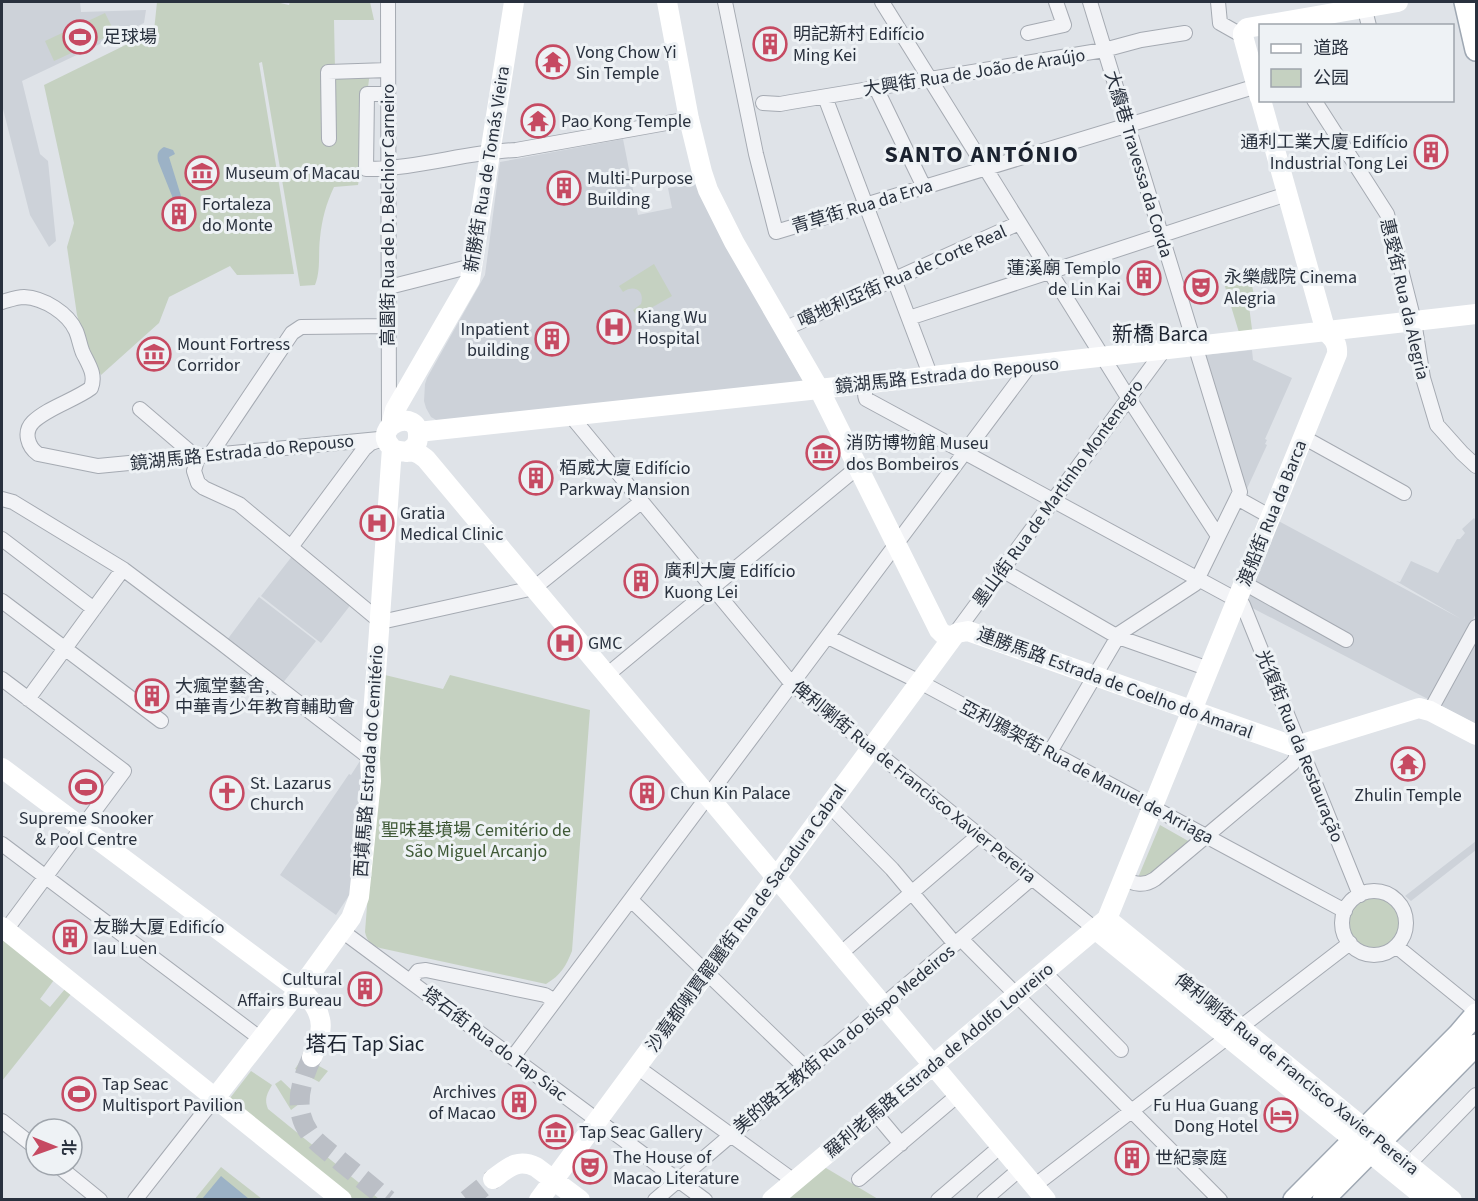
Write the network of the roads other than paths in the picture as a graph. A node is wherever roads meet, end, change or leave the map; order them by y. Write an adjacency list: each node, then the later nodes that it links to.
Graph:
1 (388, 2): 19 (street, 高園街 Rua de D. Belchior Carneiro)
2 (514, 2): 32 (street, 新勝街 Rua de Tomás Vieira)
3 (667, 2): 29 (street, 連勝馬路 Estrada de Coelho do Amaral)
4 (725, 2): 37 (street, 青草街 Rua da Erva)
5 (882, 2): 20 (street)
6 (1056, 2): 14 (street)
7 (1090, 2): 17 (street, 大纜巷 Travessa da Corda)
8 (1218, 2): 16 (street)
9 (1398, 2): 11 (street)
10 (1465, 2): 18 (main road)
11 (1366, 11): 12 (street)
12 (1286, 23)
13 (1259, 25): 16 (street)
14 (1028, 33)
15 (1185, 33): 17 (street, 大興街 Rua de João de Araújo)
16 (1243, 36): 22 (street, 渡船街 Rua da Barca)
17 (1104, 50): 20 (street, 大興街 Rua de João de Araújo); 30 (street, 大纜巷 Travessa da Corda)
18 (1476, 50)
19 (388, 70): 23 (street, 高園街 Rua de D. Belchior Carneiro); 31 (street)
20 (930, 79): 21 (street, 大興街 Rua de João de Araújo); 33 (street)
21 (876, 88): 25 (street, 大興街 Rua de João de Araújo); 35 (street)
22 (1259, 92)
23 (388, 94): 34 (street, 高園街 Rua de D. Belchior Carneiro); 34 (street)
24 (1259, 95): 30 (street, 青草街 Rua da Erva)
25 (825, 97): 28 (street, 大興街 Rua de João de Araújo); 37 (street)
26 (1262, 102): 36 (street, 渡船街 Rua da Barca)
27 (1315, 102): 47 (street, 惠愛街 Rua da Alegria)
28 (763, 103)
29 (689, 119): 32 (street); 49 (street, 連勝馬路 Estrada de Coelho do Amaral)
30 (1127, 125): 33 (street, 青草街 Rua da Erva); 39 (street, 大纜巷 Travessa da Corda)
31 (329, 139)
32 (491, 151): 34 (street); 40 (street, 新勝街 Rua de Tomás Vieira)
33 (986, 168): 35 (street, 青草街 Rua da Erva); 38 (street)
34 (388, 169): 43 (street, 高園街 Rua de D. Belchior Carneiro)
35 (924, 187): 37 (street, 青草街 Rua da Erva)
36 (1287, 194): 39 (street); 50 (street, 渡船街 Rua da Barca)
37 (866, 205): 42 (street)
38 (1019, 223): 41 (street); 42 (street, 噶地利亞街 Rua de Corte Real)
39 (1161, 235): 41 (street); 51 (street, 大纜巷 Travessa da Corda)
40 (472, 266): 43 (street); 64 (street, 新勝街 Rua de Tomás Vieira)
41 (1050, 272): 46 (street); 53 (street)
42 (894, 279): 46 (street); 49 (street, 噶地利亞街 Rua de Corte Real)
43 (389, 287): 48 (street, 高園街 Rua de D. Belchior Carneiro)
44 (2, 302): 66 (street, 鏡湖馬路 Estrada do Repouso)
45 (1476, 314): 47 (street, 鏡湖馬路 Estrada do Repouso)
46 (909, 318): 55 (street)
47 (1414, 321): 50 (street, 鏡湖馬路 Estrada do Repouso); 68 (street, 惠愛街 Rua da Alegria)
48 (389, 326): 64 (street, 高園街 Rua de D. Belchior Carneiro); 66 (street)
49 (784, 329): 57 (street, 連勝馬路 Estrada de Coelho do Amaral)
50 (1326, 332): 51 (street, 鏡湖馬路 Estrada do Repouso); 63 (street, 渡船街 Rua da Barca)
51 (1195, 346): 52 (street, 鏡湖馬路 Estrada do Repouso); 71 (street, 大纜巷 Travessa da Corda)
52 (1164, 350): 53 (street, 鏡湖馬路 Estrada do Repouso); 58 (street, 墨山街 Rua de Martinho Montenegro)
53 (1102, 357): 54 (street, 鏡湖馬路 Estrada do Repouso); 58 (street)
54 (1030, 365): 55 (street, 鏡湖馬路 Estrada do Repouso); 65 (street)
55 (931, 377): 56 (street, 鏡湖馬路 Estrada do Repouso)
56 (871, 383): 57 (street, 鏡湖馬路 Estrada do Repouso); 65 (street)
57 (819, 389): 60 (street, 鏡湖馬路 Estrada do Repouso); 69 (street, 連勝馬路 Estrada de Coelho do Amaral)
58 (1128, 398): 73 (street, 墨山街 Rua de Martinho Montenegro); 76 (street)
59 (140, 409): 66 (street)
60 (571, 416): 61 (street, 鏡湖馬路 Estrada do Repouso); 74 (street, 俾利喇街 Rua de Francisco Xavier Pereira)
61 (446, 429): 62 (street, 鏡湖馬路 Estrada do Repouso); 67 (street)
62 (418, 432): 64 (street); 64 (street)
63 (1303, 437): 70 (street); 75 (street, 渡船街 Rua da Barca)
64 (392, 439): 66 (street, 鏡湖馬路 Estrada do Repouso); 67 (street); 79 (street); 88 (street, 新勝街 Rua de Tomás Vieira)
65 (965, 452): 73 (street); 78 (street)
66 (202, 456): 79 (street)
67 (431, 465): 84 (street)
68 (1476, 466)
69 (858, 467): 78 (street, 連勝馬路 Estrada de Coelho do Amaral); 83 (street)
70 (1404, 494)
71 (1237, 498): 75 (street); 76 (street)
72 (2, 499): 80 (street)
73 (1053, 500): 81 (street, 墨山街 Rua de Martinho Montenegro); 82 (street)
74 (641, 502): 83 (street, 俾利喇街 Rua de Francisco Xavier Pereira); 84 (street)
75 (1271, 517): 85 (street, 渡船街 Rua da Barca)
76 (1218, 536): 82 (street)
77 (2, 539): 87 (street)
78 (897, 545): 90 (street); 91 (street, 連勝馬路 Estrada de Coelho do Amaral)
79 (291, 547): 88 (street)
80 (123, 569): 87 (street); 109 (street)
81 (1002, 570): 91 (street, 墨山街 Rua de Martinho Montenegro); 92 (street)
82 (1198, 578): 85 (street); 92 (street)
83 (712, 587): 96 (street); 100 (street, 俾利喇街 Rua de Francisco Xavier Pereira)
84 (534, 588): 88 (street); 96 (street)
85 (1241, 591): 93 (street); 95 (street, 渡船街 Rua da Barca); 108 (street, 光復街 Rua da Restauração)
86 (2, 601): 94 (street)
87 (94, 609): 94 (street)
88 (379, 621): 109 (street, 西墳馬路 Estrada do Cemitério)
89 (1476, 627): 103 (street)
90 (828, 637): 99 (street, 亞利鴉架街 Rua de Manuel de Arriaga); 100 (street)
91 (953, 637): 97 (street, 連勝馬路 Estrada de Coelho do Amaral); 99 (street, 沙嘉都喇賈罷麗街 Rua de Sacadura Cabral)
92 (1118, 637): 95 (street); 97 (street)
93 (1346, 640)
94 (65, 649): 101 (street); 104 (street)
95 (1209, 669): 102 (street, 渡船街 Rua da Barca)
96 (607, 675): 111 (street)
97 (1095, 676): 102 (street, 連勝馬路 Estrada de Coelho do Amaral); 107 (street)
98 (2, 679): 101 (street)
99 (920, 682): 106 (street, 沙嘉都喇賈罷麗街 Rua de Sacadura Cabral); 107 (street, 亞利鴉架街 Rua de Manuel de Arriaga)
100 (792, 684): 106 (street, 俾利喇街 Rua de Francisco Xavier Pereira); 111 (street)
101 (28, 699): 114 (street)
102 (1192, 711): 108 (street, 連勝馬路 Estrada de Coelho do Amaral); 113 (street, 渡船街 Rua da Barca)
103 (1430, 711): 105 (street); 108 (street, 連勝馬路 Estrada de Coelho do Amaral)
104 (161, 721)
105 (1476, 735)
106 (871, 748): 112 (street, 沙嘉都喇賈罷麗街 Rua de Sacadura Cabral); 115 (street, 俾利喇街 Rua de Francisco Xavier Pereira)
107 (1050, 752): 113 (street, 亞利鴉架街 Rua de Manuel de Arriaga)
108 (1303, 754): 116 (street); 123 (street, 光復街 Rua da Restauração)
109 (370, 758): 128 (street, 西墳馬路 Estrada do Cemitério)
110 (2, 768): 114 (street)
111 (708, 796): 119 (street); 124 (street)
112 (829, 805): 119 (street, 沙嘉都喇賈罷麗街 Rua de Sacadura Cabral); 122 (street)
113 (1152, 808): 116 (street, 亞利鴉架街 Rua de Manuel de Arriaga); 121 (street, 渡船街 Rua da Barca)
114 (82, 828): 118 (street); 136 (street)
115 (979, 835): 120 (street, 俾利喇街 Rua de Francisco Xavier Pereira); 122 (street)
116 (1205, 836): 121 (street); 125 (street, 亞利鴉架街 Rua de Manuel de Arriaga)
117 (2, 844): 118 (street)
118 (45, 877): 127 (street); 144 (street)
119 (776, 877): 132 (street); 133 (street, 沙嘉都喇賈罷麗街 Rua de Sacadura Cabral)
120 (1032, 878): 126 (street, 俾利喇街 Rua de Francisco Xavier Pereira); 129 (street, 美的路主教街 Rua do Bispo Medeiros)
121 (1124, 878): 126 (street, 渡船街 Rua da Barca)
122 (912, 893): 129 (street); 132 (street)
123 (1360, 895): 125 (street); 131 (street)
124 (631, 900): 133 (street); 138 (street)
125 (1345, 912): 130 (street)
126 (1094, 922): 134 (street, 羅利老馬路 Estrada de Adolfo Loureiro); 143 (street, 俾利喇街 Rua de Francisco Xavier Pereira)
127 (4, 929): 154 (street)
128 (342, 931): 135 (street, 塔石街 Rua do Tap Siac); 136 (street, 西墳馬路 Estrada do Cemitério)
129 (958, 942): 137 (street); 139 (street, 美的路主教街 Rua do Bispo Medeiros)
130 (1350, 943): 131 (street); 143 (street)
131 (1396, 946): 141 (street)
132 (840, 954): 139 (street)
133 (706, 972): 150 (street, 沙嘉都喇賈罷麗街 Rua de Sacadura Cabral); 151 (street)
134 (1044, 972): 137 (street, 羅利老馬路 Estrada de Adolfo Loureiro); 146 (street)
135 (410, 981): 138 (street); 148 (street, 塔石街 Rua do Tap Siac)
136 (299, 990): 140 (street, 西墳馬路 Estrada do Cemitério); 142 (street)
137 (1016, 995): 149 (street, 羅利老馬路 Estrada de Adolfo Loureiro); 155 (street)
138 (555, 1001): 148 (street)
139 (883, 1005): 149 (street); 151 (street, 美的路主教街 Rua do Bispo Medeiros)
140 (282, 1011): 142 (street); 144 (street, 西墳馬路 Estrada do Cemitério)
141 (1476, 1013): 159 (main road)
142 (321, 1022): 147 (street)
143 (1234, 1032): 155 (street); 159 (street, 俾利喇街 Rua de Francisco Xavier Pereira)
144 (261, 1039): 154 (street, 西墳馬路 Estrada do Cemitério)
145 (1476, 1045): 164 (main road)
146 (1121, 1050)
147 (312, 1057)
148 (513, 1057): 157 (street, 塔石街 Rua do Tap Siac)
149 (933, 1065): 152 (street); 156 (street, 羅利老馬路 Estrada de Adolfo Loureiro)
150 (637, 1066): 157 (street, 沙嘉都喇賈罷麗街 Rua de Sacadura Cabral); 160 (street)
151 (808, 1070): 160 (street, 美的路主教街 Rua do Bispo Medeiros)
152 (958, 1095): 162 (street); 163 (street)
153 (1476, 1095): 165 (street)
154 (215, 1098): 175 (street); 176 (street)
155 (1132, 1111): 173 (street); 184 (street)
156 (875, 1113): 162 (street); 172 (street, 羅利老馬路 Estrada de Adolfo Loureiro)
157 (598, 1120): 169 (street, 塔石街 Rua do Tap Siac); 171 (street, 沙嘉都喇賈罷麗街 Rua de Sacadura Cabral)
158 (2, 1121): 161 (street)
159 (1359, 1133): 164 (street, 俾利喇街 Rua de Francisco Xavier Pereira); 185 (main road)
160 (731, 1135): 169 (street, 美的路主教街 Rua do Bispo Medeiros); 172 (street)
161 (24, 1138)
162 (901, 1144): 170 (street)
163 (1001, 1146): 166 (street); 182 (street)
164 (1375, 1147): 165 (street, 俾利喇街 Rua de Francisco Xavier Pereira); 186 (main road); 187 (street, 俾利喇街 Rua de Francisco Xavier Pereira)
165 (1409, 1164): 188 (street, 俾利喇街 Rua de Francisco Xavier Pereira)
166 (1020, 1169): 173 (street); 183 (street)
167 (72, 1177): 174 (street)
168 (493, 1179): 171 (street)
169 (679, 1179): 179 (street, 美的路主教街 Rua do Bispo Medeiros); 180 (street, 塔石街 Rua do Tap Siac)
170 (859, 1179)
171 (554, 1180): 177 (street, 沙嘉都喇賈罷麗街 Rua de Sacadura Cabral); 178 (street)
172 (794, 1182): 181 (street, 羅利老馬路 Estrada de Adolfo Loureiro)
173 (1040, 1193)
174 (100, 1200)
175 (135, 1200)
176 (342, 1200)
177 (539, 1200)
178 (580, 1200)
179 (655, 1200)
180 (705, 1200)
181 (772, 1200)
182 (938, 1200)
183 (984, 1200)
184 (1220, 1200)
185 (1294, 1200)
186 (1323, 1200)
187 (1428, 1200)
188 (1452, 1200)

